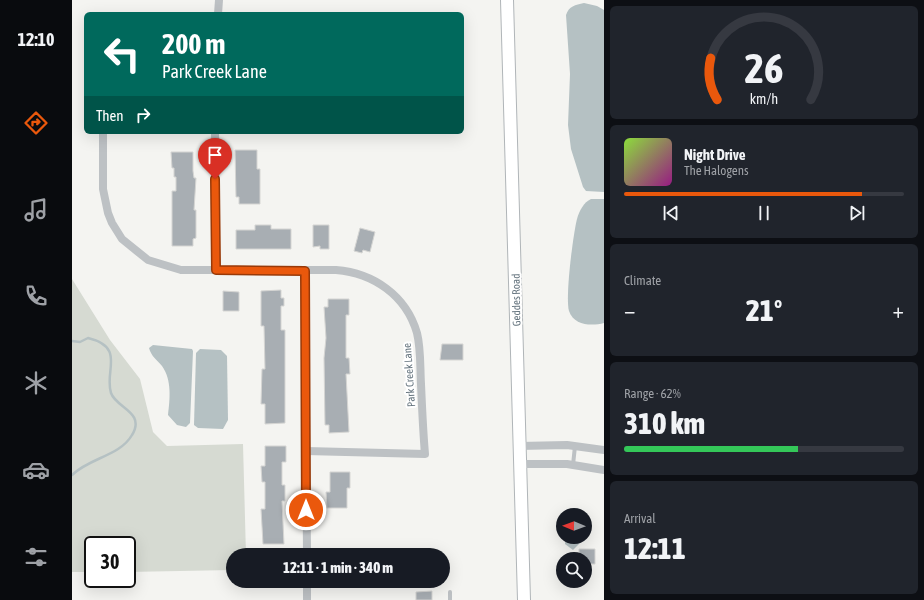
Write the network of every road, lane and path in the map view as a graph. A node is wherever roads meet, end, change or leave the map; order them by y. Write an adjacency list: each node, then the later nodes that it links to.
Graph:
1 (219, 0): 3 (street)
2 (507, 0): 8 (main road, Geddes Road)
3 (218, 12)
4 (103, 134): 6 (street, Park Creek Lane)
5 (215, 134): 6 (street)
6 (216, 270): 7 (street, Park Creek Lane)
7 (305, 271): 11 (street); 11 (street, Park Creek Lane)
8 (519, 446): 9 (street); 12 (main road, Geddes Road)
9 (575, 446): 10 (street); 13 (lane)
10 (604, 450)
11 (306, 451): 15 (street)
12 (520, 464): 13 (street); 20 (main road, Geddes Road)
13 (573, 465): 14 (street)
14 (604, 470)
15 (307, 548)
16 (307, 588): 18 (street)
17 (450, 592): 19 (lane)
18 (307, 600)
19 (450, 600)
20 (524, 600)

